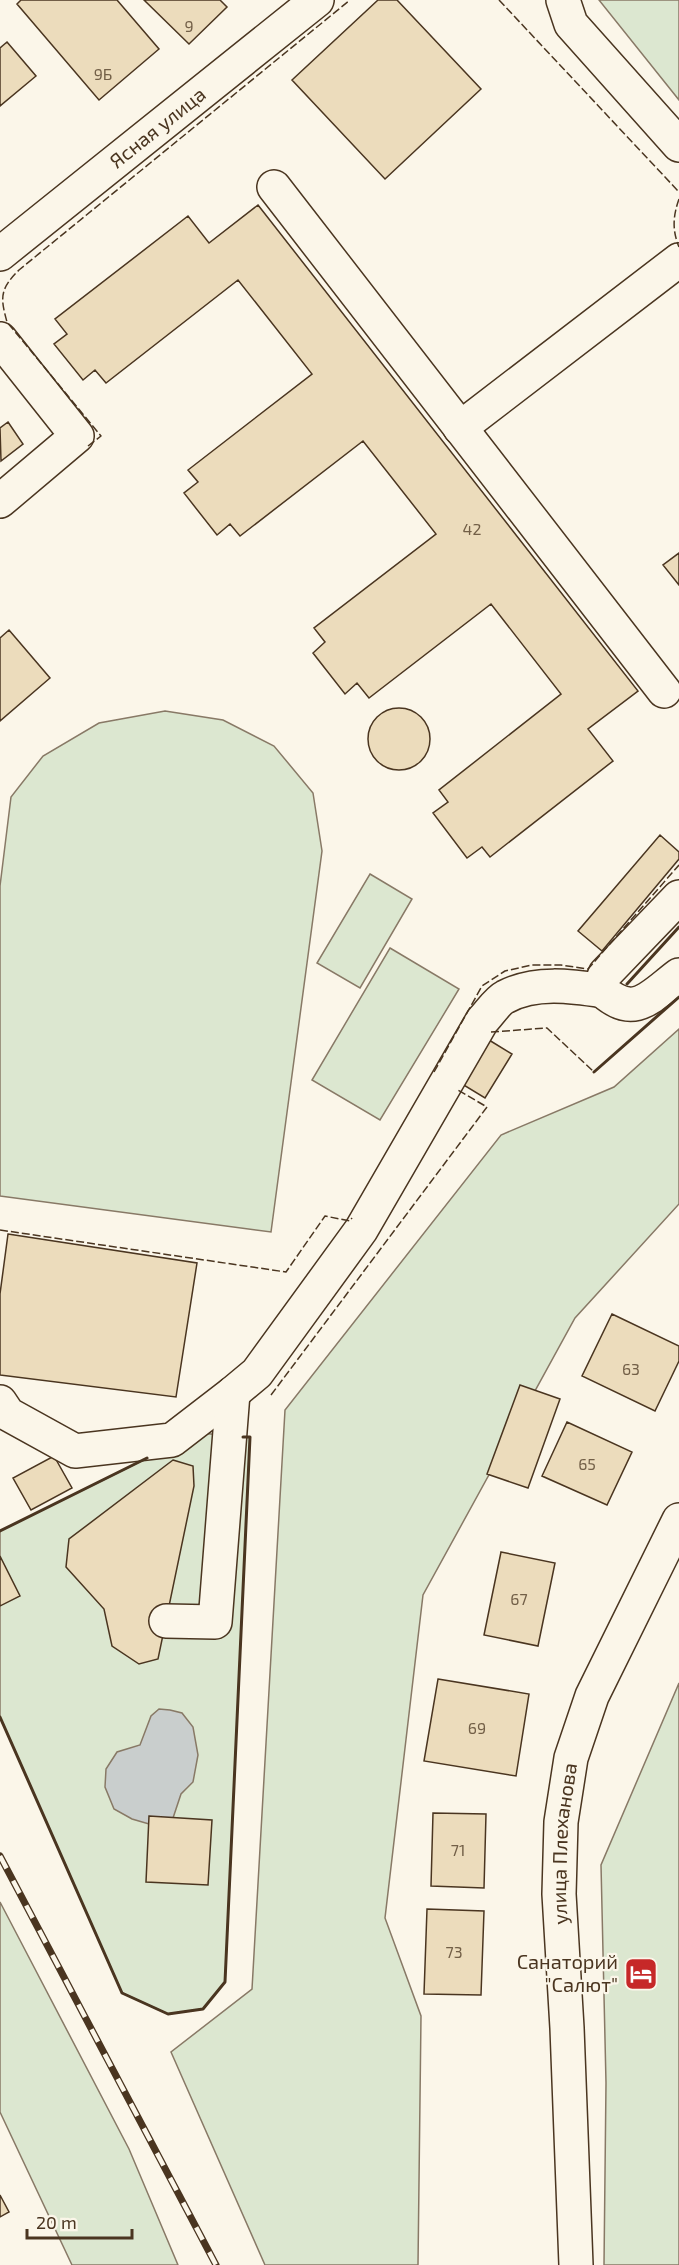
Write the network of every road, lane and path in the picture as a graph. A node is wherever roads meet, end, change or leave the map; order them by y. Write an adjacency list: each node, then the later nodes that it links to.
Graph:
1 (317, 0): 5 (street, Ясная улица)
2 (563, 0): 3 (street)
3 (679, 145)
4 (274, 187): 8 (street)
5 (0, 254)
6 (679, 260): 8 (street)
7 (0, 339): 9 (street)
8 (460, 428): 10 (street)
9 (0, 501)
10 (664, 691)
11 (679, 897): 13 (street)
12 (679, 975): 13 (street)
13 (603, 991): 14 (street)
14 (233, 1393): 15 (street); 17 (street)
15 (0, 1402)
16 (679, 1520): 18 (street, улица Плеханова)
17 (166, 1621)
18 (576, 2265)

